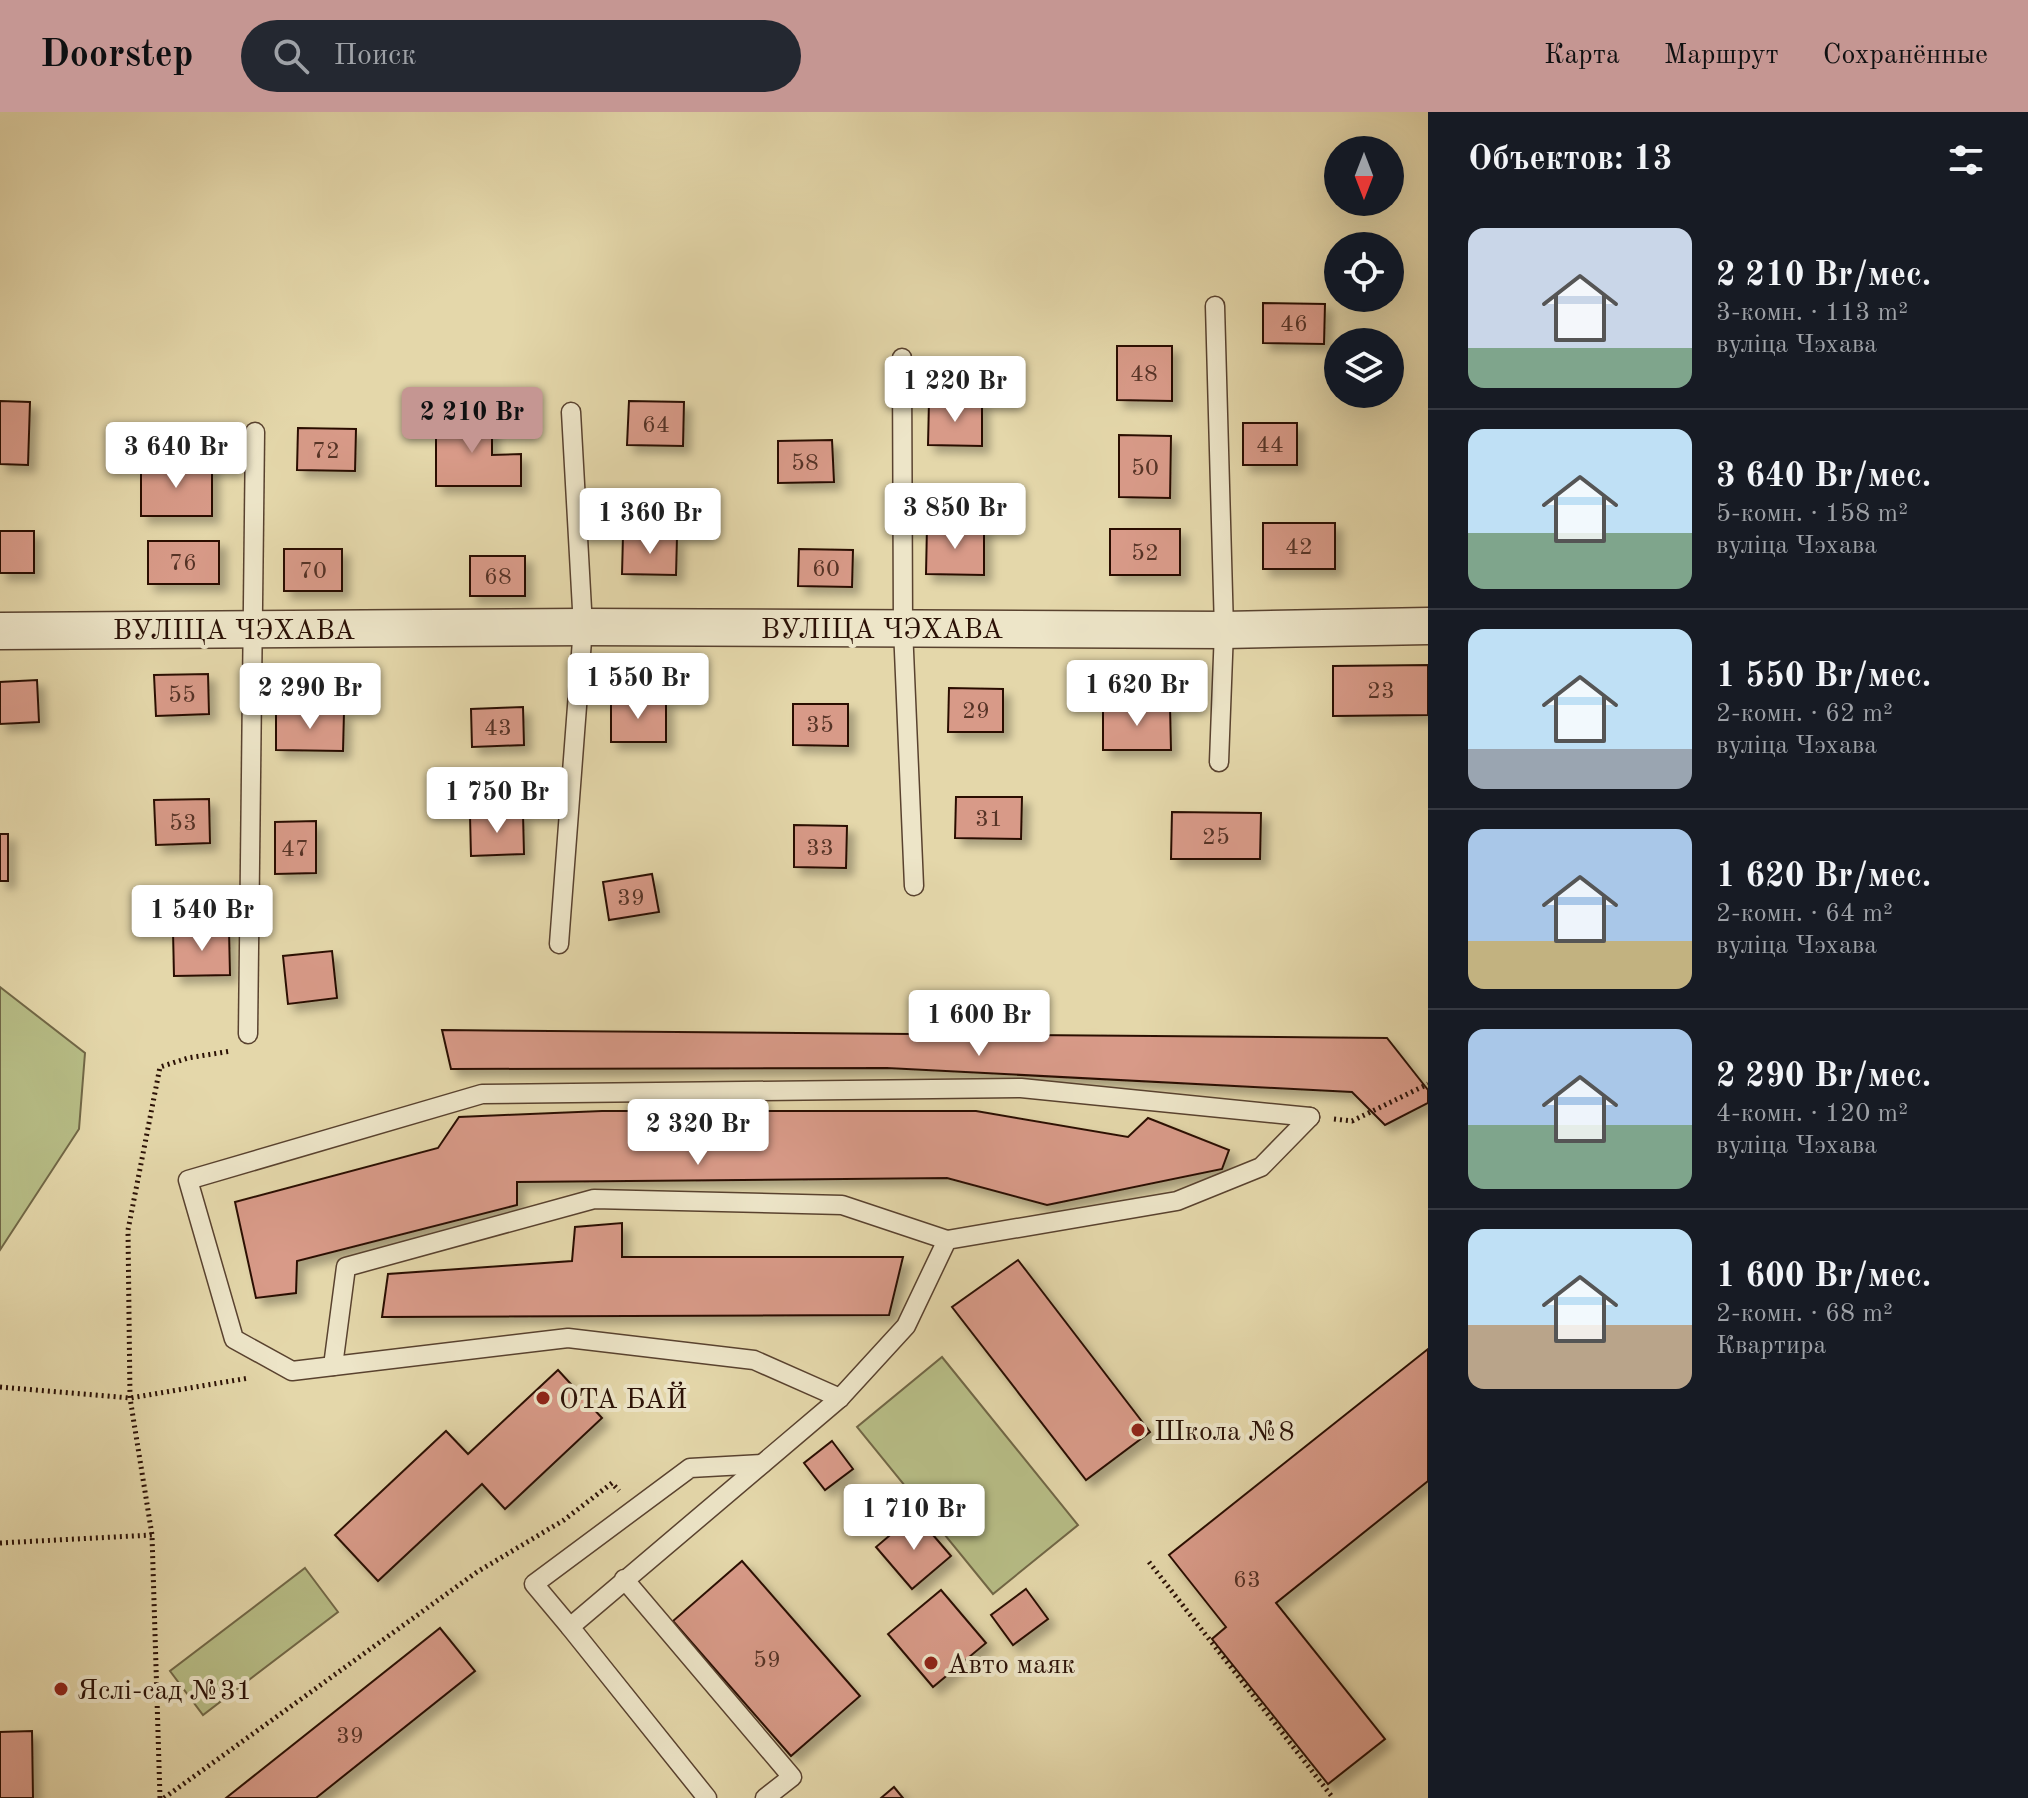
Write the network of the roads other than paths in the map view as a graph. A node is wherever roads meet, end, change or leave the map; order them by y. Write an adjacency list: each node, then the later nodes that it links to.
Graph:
1 (1215, 306): 9 (lane)
2 (902, 358): 8 (lane)
3 (571, 412): 6 (lane)
4 (255, 432): 7 (lane)
5 (1428, 626): 9 (street, ВУЛІЦА ЧЭХАВА)
6 (583, 627): 7 (street, ВУЛІЦА ЧЭХАВА); 8 (street, ВУЛІЦА ЧЭХАВА); 13 (lane)
7 (251, 628): 10 (street, ВУЛІЦА ЧЭХАВА); 14 (lane)
8 (903, 628): 9 (street, ВУЛІЦА ЧЭХАВА); 12 (lane)
9 (1224, 630): 11 (lane)
10 (0, 631)
11 (1219, 762)
12 (914, 886)
13 (559, 944)
14 (248, 1034)
15 (947, 1240): 16 (lane); 16 (lane); 17 (lane)
16 (333, 1366): 17 (lane)
17 (840, 1398): 18 (lane)
18 (762, 1464): 19 (lane); 20 (lane)
19 (624, 1579): 20 (lane); 22 (lane)
20 (570, 1627): 21 (lane)
21 (707, 1798)
22 (765, 1798)

